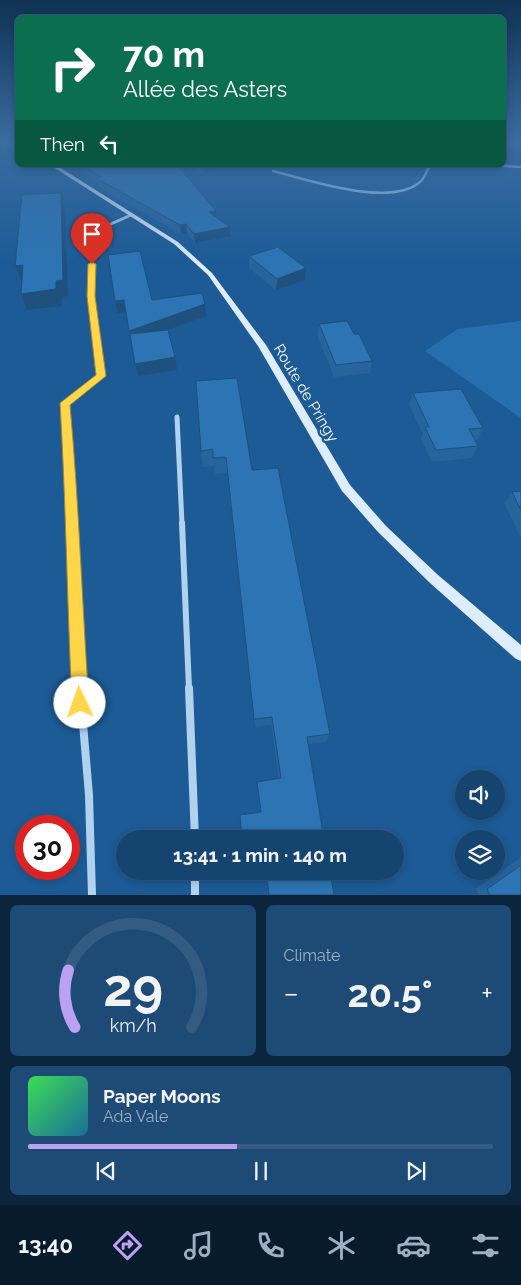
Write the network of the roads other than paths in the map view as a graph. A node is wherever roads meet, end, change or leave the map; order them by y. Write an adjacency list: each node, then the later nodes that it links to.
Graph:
1 (78, 181): 4 (street, Route de Pringy)
2 (312, 181): 3 (street)
3 (421, 181)
4 (131, 215): 6 (street, Route de Pringy); 9 (street)
5 (177, 417): 7 (street)
6 (521, 654)
7 (195, 830)
8 (195, 880): 10 (street)
9 (92, 895)
10 (195, 895)

